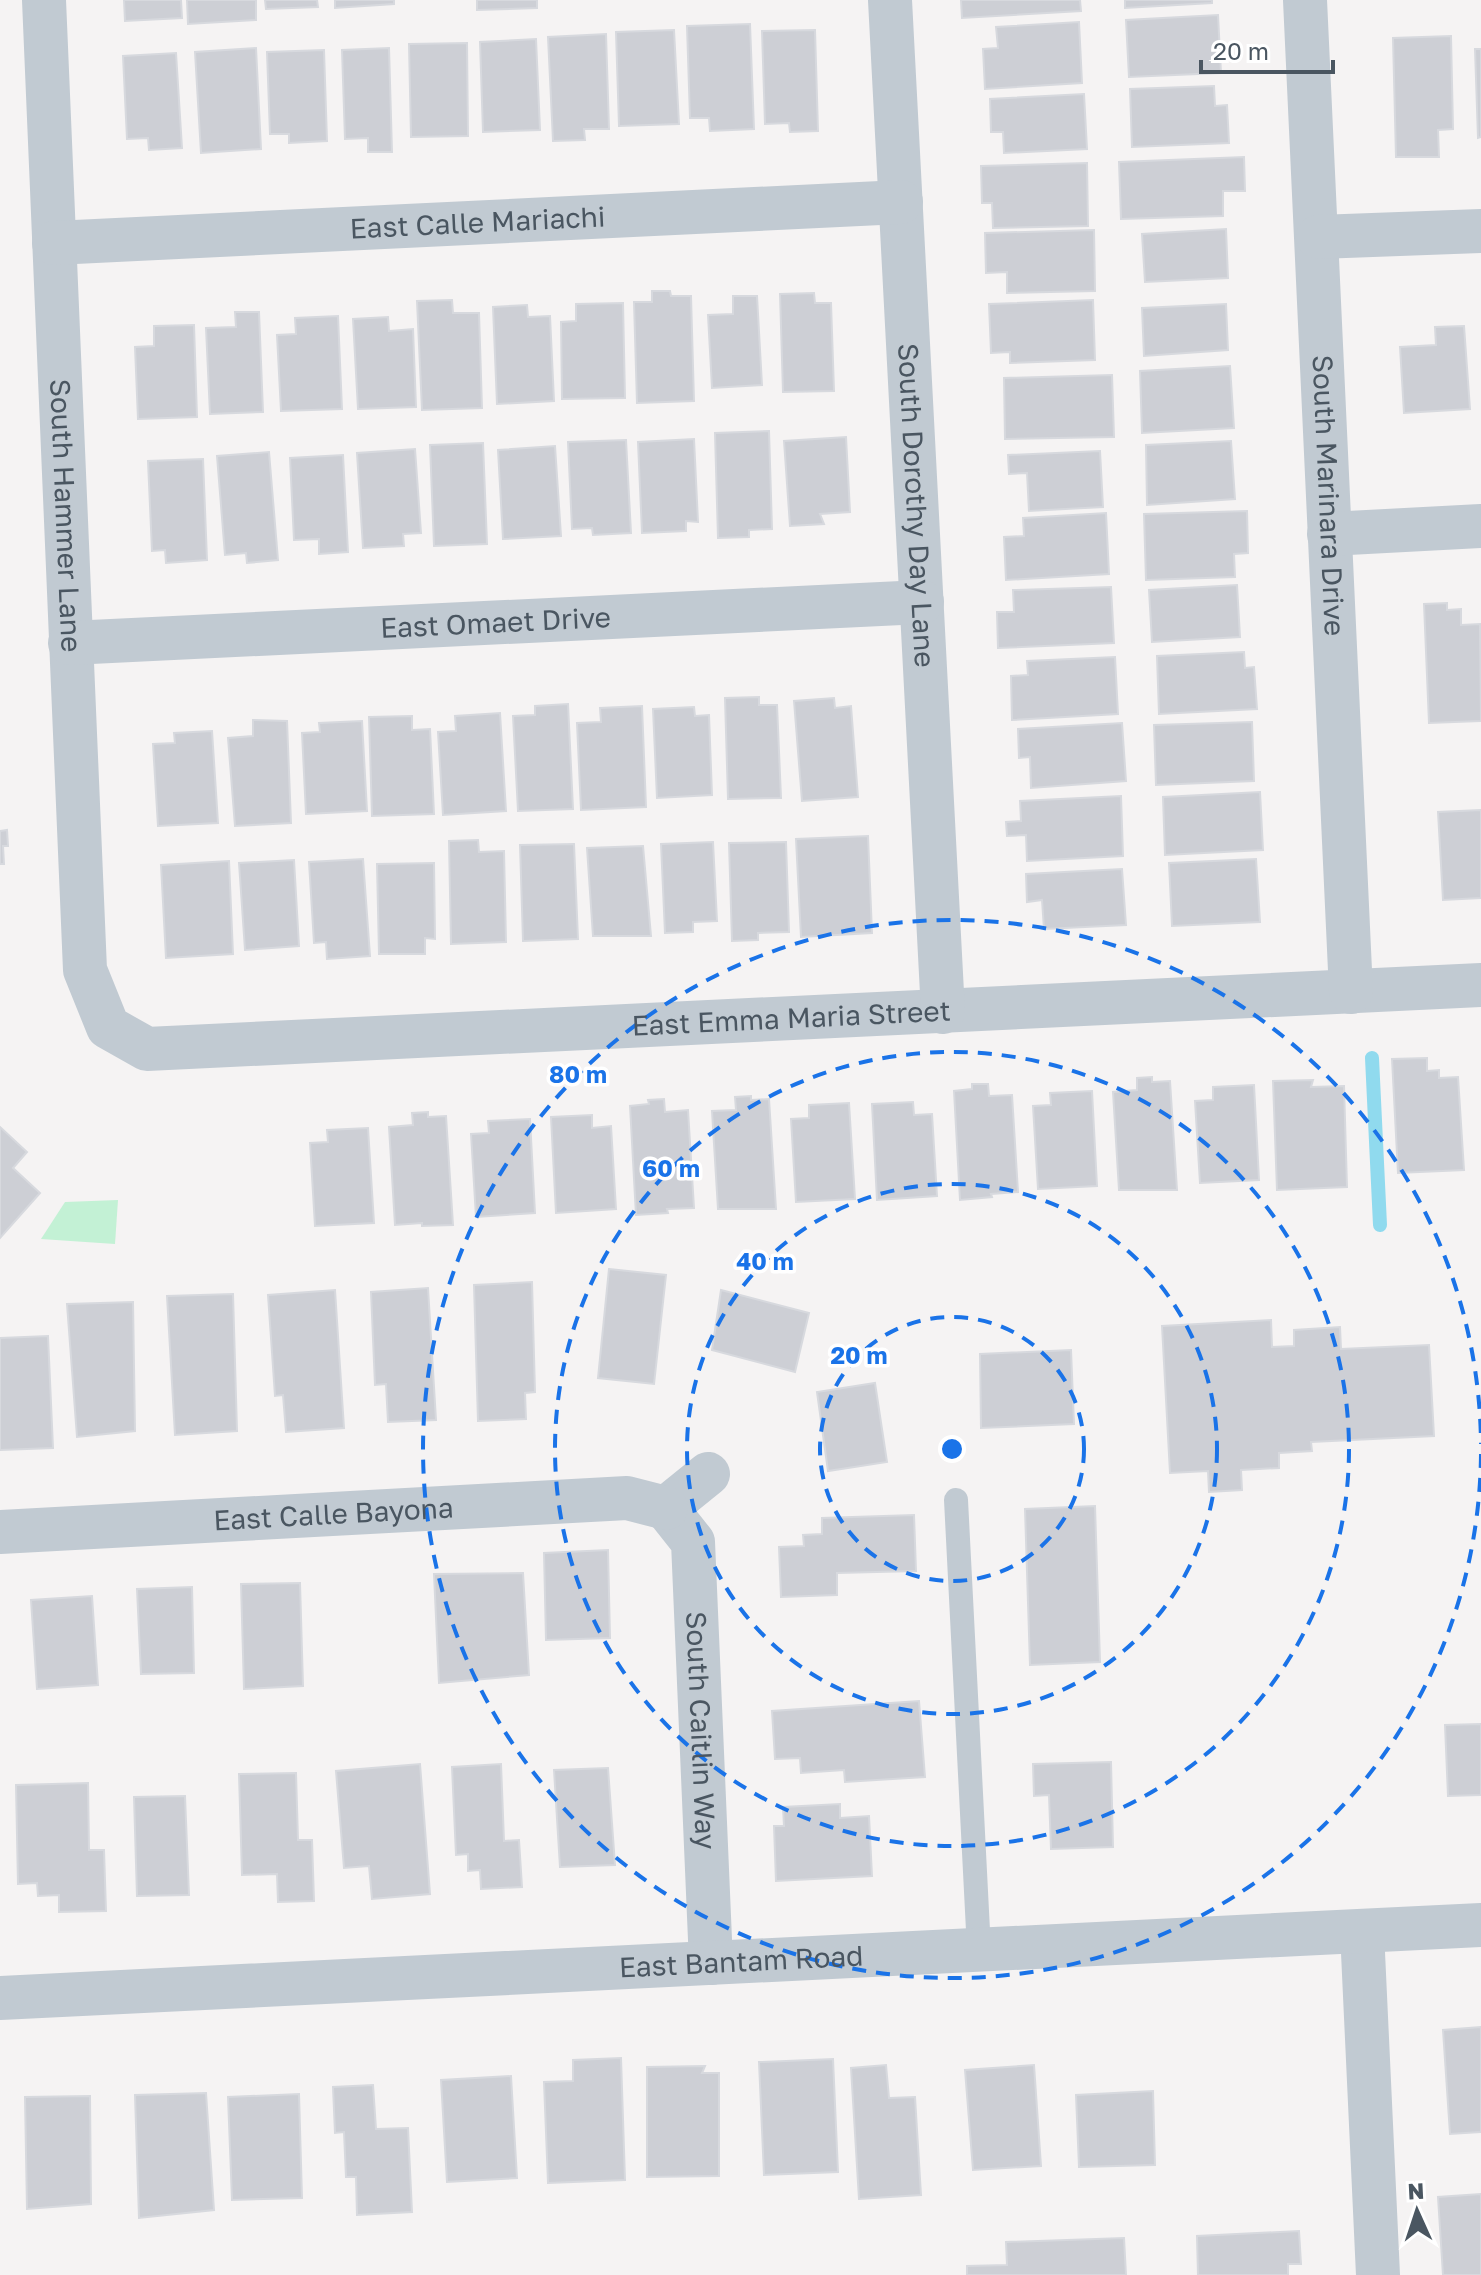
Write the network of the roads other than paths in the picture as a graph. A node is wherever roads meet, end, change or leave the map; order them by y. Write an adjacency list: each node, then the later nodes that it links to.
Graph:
1 (44, 0): 7 (street, South Hammer Lane)
2 (890, 0): 4 (street, South Dorothy Day Lane)
3 (1305, 0): 6 (street, South Marinara Drive)
4 (901, 202): 7 (street, East Calle Mariachi); 10 (street, South Dorothy Day Lane)
5 (1481, 231): 6 (street)
6 (1318, 237): 9 (street, South Marinara Drive)
7 (54, 243): 11 (street, South Hammer Lane)
8 (1481, 526): 9 (street)
9 (1329, 534): 13 (street, South Marinara Drive)
10 (922, 602): 11 (street, East Omaet Drive); 14 (street, South Dorothy Day Lane)
11 (70, 643): 15 (street, South Hammer Lane)
12 (1481, 985): 13 (street, East Emma Maria Street)
13 (1351, 992): 14 (street, East Emma Maria Street)
14 (943, 1012): 15 (street, East Emma Maria Street)
15 (108, 1027)
16 (708, 1474): 18 (street)
17 (956, 1500): 22 (lane)
18 (666, 1508): 19 (street, East Calle Bayona); 23 (street, South Caitlin Way)
19 (0, 1532)
20 (1481, 1925): 21 (street, East Bantam Road)
21 (1362, 1931): 22 (street, East Bantam Road); 25 (street)
22 (979, 1950): 23 (street, East Bantam Road)
23 (711, 1963): 24 (street, East Bantam Road)
24 (0, 1998)
25 (1378, 2275)

